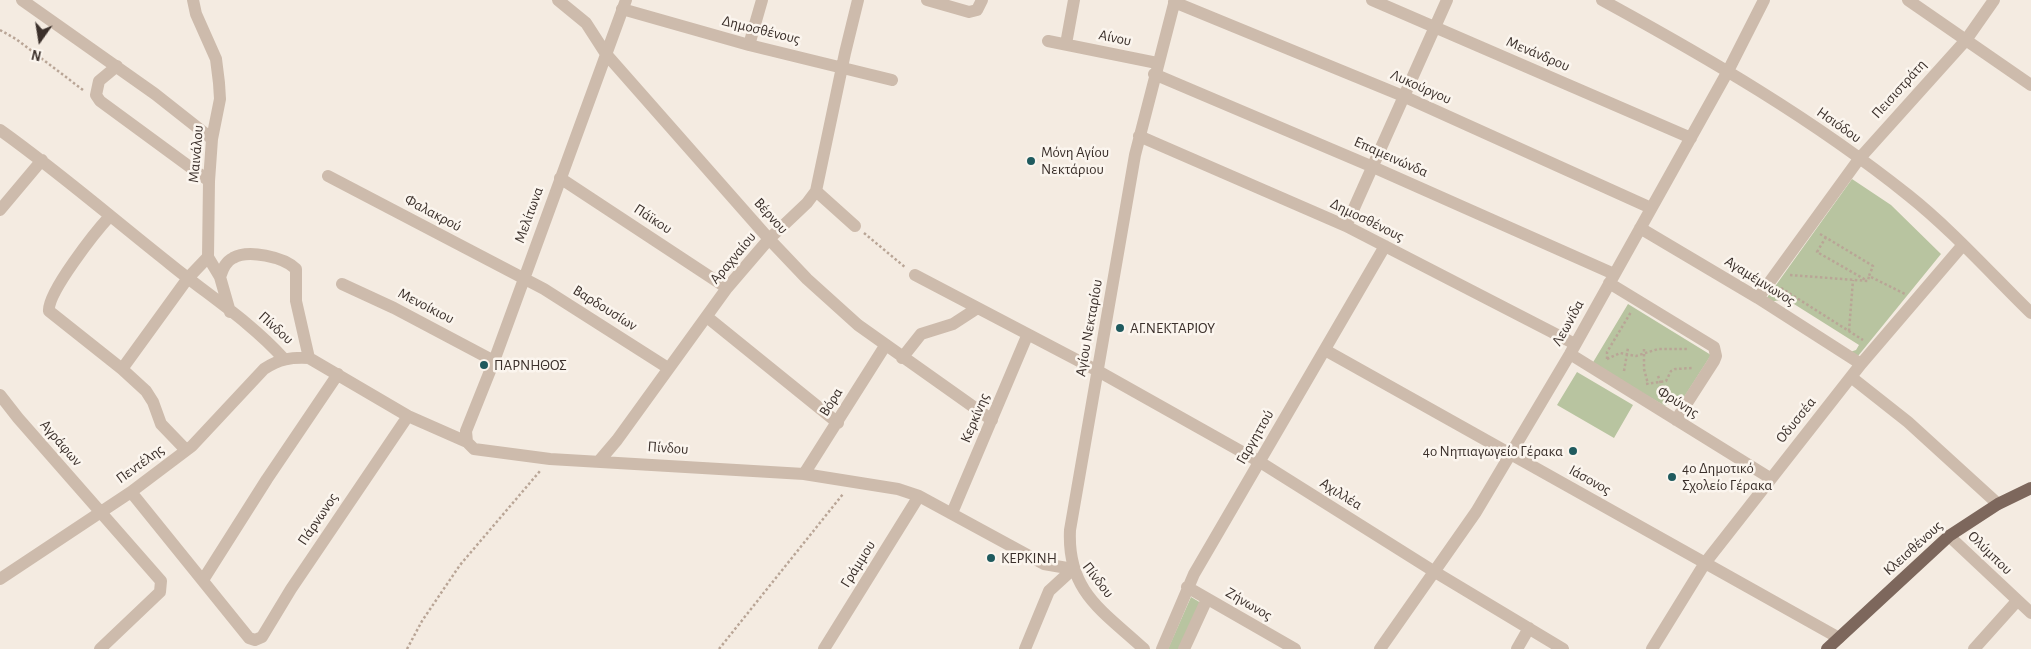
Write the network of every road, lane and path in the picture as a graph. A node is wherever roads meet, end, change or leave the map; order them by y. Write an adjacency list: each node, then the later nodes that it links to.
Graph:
1 (22, 0): 24 (street)
2 (193, 0): 34 (street, Μαινάλου)
3 (558, 0): 23 (street, Βέρνου)
4 (762, 0): 22 (street)
5 (858, 0): 25 (street, Αραχναίου)
6 (927, 0): 7 (street)
7 (982, 0)
8 (1074, 0): 21 (street)
9 (1372, 0): 17 (street, Μενάνδρου)
10 (1447, 0): 17 (street)
11 (1602, 0): 27 (street, Ησιόδου)
12 (1764, 0): 27 (street, Λεωνίδα)
13 (1908, 0): 20 (street)
14 (1994, 0): 20 (street, Πεισιστράτη)
15 (1175, 1): 26 (street, Αγίου Νεκταρίου); 31 (street, Λυκούργου)
16 (624, 4): 22 (street, Δημοσθένους); 23 (street, Μελίτωνα)
17 (1435, 27): 31 (street); 35 (street, Μενάνδρου)
18 (0, 30): 30 (path)
19 (1048, 40): 21 (street, Αίνου)
20 (1966, 40): 29 (street); 36 (street, Πεισιστράτη)
21 (1066, 44): 26 (street, Αίνου)
22 (749, 45): 25 (street, Δημοσθένους)
23 (606, 54): 40 (street, Μελίτωνα); 51 (street, Βέρνου)
24 (116, 66): 30 (street); 34 (street)
25 (842, 66): 28 (street, Δημοσθένους); 42 (street, Αραχναίου)
26 (1156, 69): 33 (street, Αγίου Νεκταρίου); 38 (street, Επαμεινώνδα)
27 (1728, 71): 35 (street, Λεωνίδα); 36 (street, Ησιόδου)
28 (892, 80)
29 (2031, 85)
30 (96, 95): 41 (street)
31 (1404, 96): 38 (street); 43 (street, Λυκούργου)
32 (0, 130): 37 (street, Πίνδου)
33 (1139, 136): 47 (street, Δημοσθένους); 93 (street, Αγίου Νεκταρίου)
34 (212, 138): 41 (street, Μαινάλου)
35 (1691, 138): 43 (street, Λεωνίδα)
36 (1858, 159): 48 (street, Πεισιστράτη); 53 (street, Ησιόδου)
37 (42, 160): 44 (street); 45 (street, Πίνδου)
38 (1373, 167): 47 (street); 61 (street, Επαμεινώνδα)
39 (328, 176): 58 (street, Φαλακρού)
40 (560, 178): 58 (street, Μελίτωνα); 65 (street, Πάϊκου)
41 (209, 181): 54 (street, Μαινάλου)
42 (816, 190): 46 (street); 51 (street, Αραχναίου)
43 (1651, 208): 49 (street, Λεωνίδα)
44 (0, 210)
45 (110, 216): 60 (street, Πίνδου); 92 (street)
46 (855, 226): 55 (path)
47 (1346, 226): 52 (street, Δημοσθένους)
48 (1809, 227): 50 (path); 59 (street, Πεισιστράτη)
49 (1640, 228): 61 (street, Λεωνίδα); 66 (street, Αγαμέμνωνος)
50 (1826, 237): 57 (path); 63 (path)
51 (769, 239): 65 (street, Αραχναίου); 76 (street, Βέρνου)
52 (1385, 246): 80 (street, Δημοσθένους); 81 (street, Γαργηττού)
53 (1962, 246): 67 (street, Οδυσσέα); 69 (street, Ησιόδου)
54 (208, 257): 56 (street); 60 (street)
55 (915, 275): 68 (street, Αχιλλέα)
56 (220, 276): 70 (street); 84 (street)
57 (1869, 276): 63 (path); 67 (path)
58 (523, 277): 88 (street, Μελίτωνα); 91 (street, Βαρδουσίων)
59 (1773, 277): 62 (path); 66 (street, Πεισιστράτη); 73 (path)
60 (188, 278): 70 (street, Πίνδου); 92 (street)
61 (1611, 279): 80 (street, Λεωνίδα); 107 (street, Επαμεινώνδα)
62 (1854, 279): 63 (path); 73 (path)
63 (1868, 281)
64 (342, 284): 88 (street, Μενοίκιου)
65 (727, 288): 72 (street, Αραχναίου)
66 (1758, 298): 89 (street, Αγαμέμνωνος)
67 (1915, 299): 77 (street, Οδυσσέα)
68 (976, 309): 74 (street, Αχιλλέα); 85 (street)
69 (2030, 310)
70 (230, 312): 86 (street, Πίνδου)
71 (1639, 315): 87 (path)
72 (707, 317): 91 (street, Αραχναίου); 108 (street)
73 (1849, 330): 77 (path)
74 (1027, 336): 93 (street, Αχιλλέα); 106 (street, Κερκίνης)
75 (1686, 342): 82 (path)
76 (885, 346): 85 (street, Βέρνου); 108 (street, Βόρα)
77 (1875, 347): 89 (street, Οδυσσέα)
78 (1628, 348): 83 (path)
79 (1644, 348): 82 (path)
80 (1572, 349): 94 (street, Φρύνης); 111 (street, Λεωνίδα)
81 (1325, 350): 111 (street, Ιάσονος); 114 (street, Γαργηττού)
82 (1644, 353): 83 (path); 101 (path)
83 (1626, 354): 87 (path); 98 (path)
84 (309, 358): 86 (street, Πίνδου); 95 (street, Πίνδου)
85 (902, 358): 106 (street, Βέρνου)
86 (284, 359): 110 (street, Πεντέλης)
87 (1607, 359): 94 (path)
88 (494, 361): 109 (street, Μελίτωνα)
89 (1861, 364): 97 (street, Οδυσσέα)
90 (1697, 367): 100 (path)
91 (668, 368): 113 (street, Αραχναίου)
92 (122, 369): 110 (street)
93 (1098, 371): 114 (street, Αχιλλέα); 126 (street, Αγίου Νεκταρίου)
94 (1597, 371): 107 (street, Φρύνης)
95 (338, 374): 105 (street, Πίνδου); 129 (street)
96 (1658, 376): 100 (path)
97 (1851, 377): 116 (street, Οδυσσέα); 121 (street)
98 (1624, 378)
99 (1640, 382): 101 (path)
100 (1659, 383): 101 (path); 104 (path)
101 (1648, 384): 102 (path)
102 (1652, 391)
103 (0, 395): 122 (street, Αγράφων)
104 (1670, 403)
105 (408, 416): 109 (street, Πίνδου); 129 (street, Πάρνωνος)
106 (992, 420): 123 (street, Κερκίνης)
107 (1676, 420): 116 (street, Φρύνης)
108 (838, 423): 115 (street, Βόρα)
109 (467, 442): 112 (street, Πίνδου)
110 (186, 450): 119 (street, Πεντέλης)
111 (1510, 454): 125 (street, Ιάσονος); 127 (street, Λεωνίδα)
112 (550, 458): 113 (street, Πίνδου); 137 (path)
113 (600, 460): 115 (street, Πίνδου)
114 (1260, 462): 127 (street, Αχιλλέα); 130 (street, Γαργηττού)
115 (804, 474): 117 (street, Πίνδου)
116 (1770, 478): 125 (street, Οδυσσέα)
117 (853, 481): 120 (street, Πίνδου); 138 (path)
118 (2031, 488): 121 (main road, Κλεισθένους)
119 (131, 492): 122 (street, Πεντέλης); 129 (street)
120 (919, 496): 123 (street, Πίνδου); 139 (street, Γράμμου)
121 (1998, 504): 124 (main road, Κλεισθένους)
122 (99, 511): 128 (street, Πεντέλης); 136 (street, Αγράφων)
123 (952, 513): 126 (street, Πίνδου)
124 (1949, 536): 132 (street, Ολύμπου); 135 (main road, Κλεισθένους)
125 (1705, 563): 135 (street, Ιάσονος); 148 (street, Οδυσσέα)
126 (1073, 569): 140 (street); 141 (street, Πίνδου)
127 (1434, 572): 134 (street, Αχιλλέα); 145 (street, Λεωνίδα)
128 (0, 579)
129 (203, 580)
130 (1187, 587): 131 (street, Ζήνωνος); 142 (street, Γαργηττού)
131 (1207, 599): 143 (street); 144 (street, Ζήνωνος)
132 (2016, 600): 133 (street, Ολύμπου); 150 (street)
133 (2031, 613)
134 (1529, 628): 146 (street); 147 (street, Αχιλλέα)
135 (1839, 638): 149 (main road, Κλεισθένους)
136 (100, 649)
137 (407, 649)
138 (719, 649)
139 (824, 649)
140 (1025, 649)
141 (1144, 649)
142 (1162, 649)
143 (1184, 649)
144 (1295, 649)
145 (1380, 649)
146 (1517, 649)
147 (1563, 649)
148 (1652, 649)
149 (1827, 649)
150 (1974, 649)

